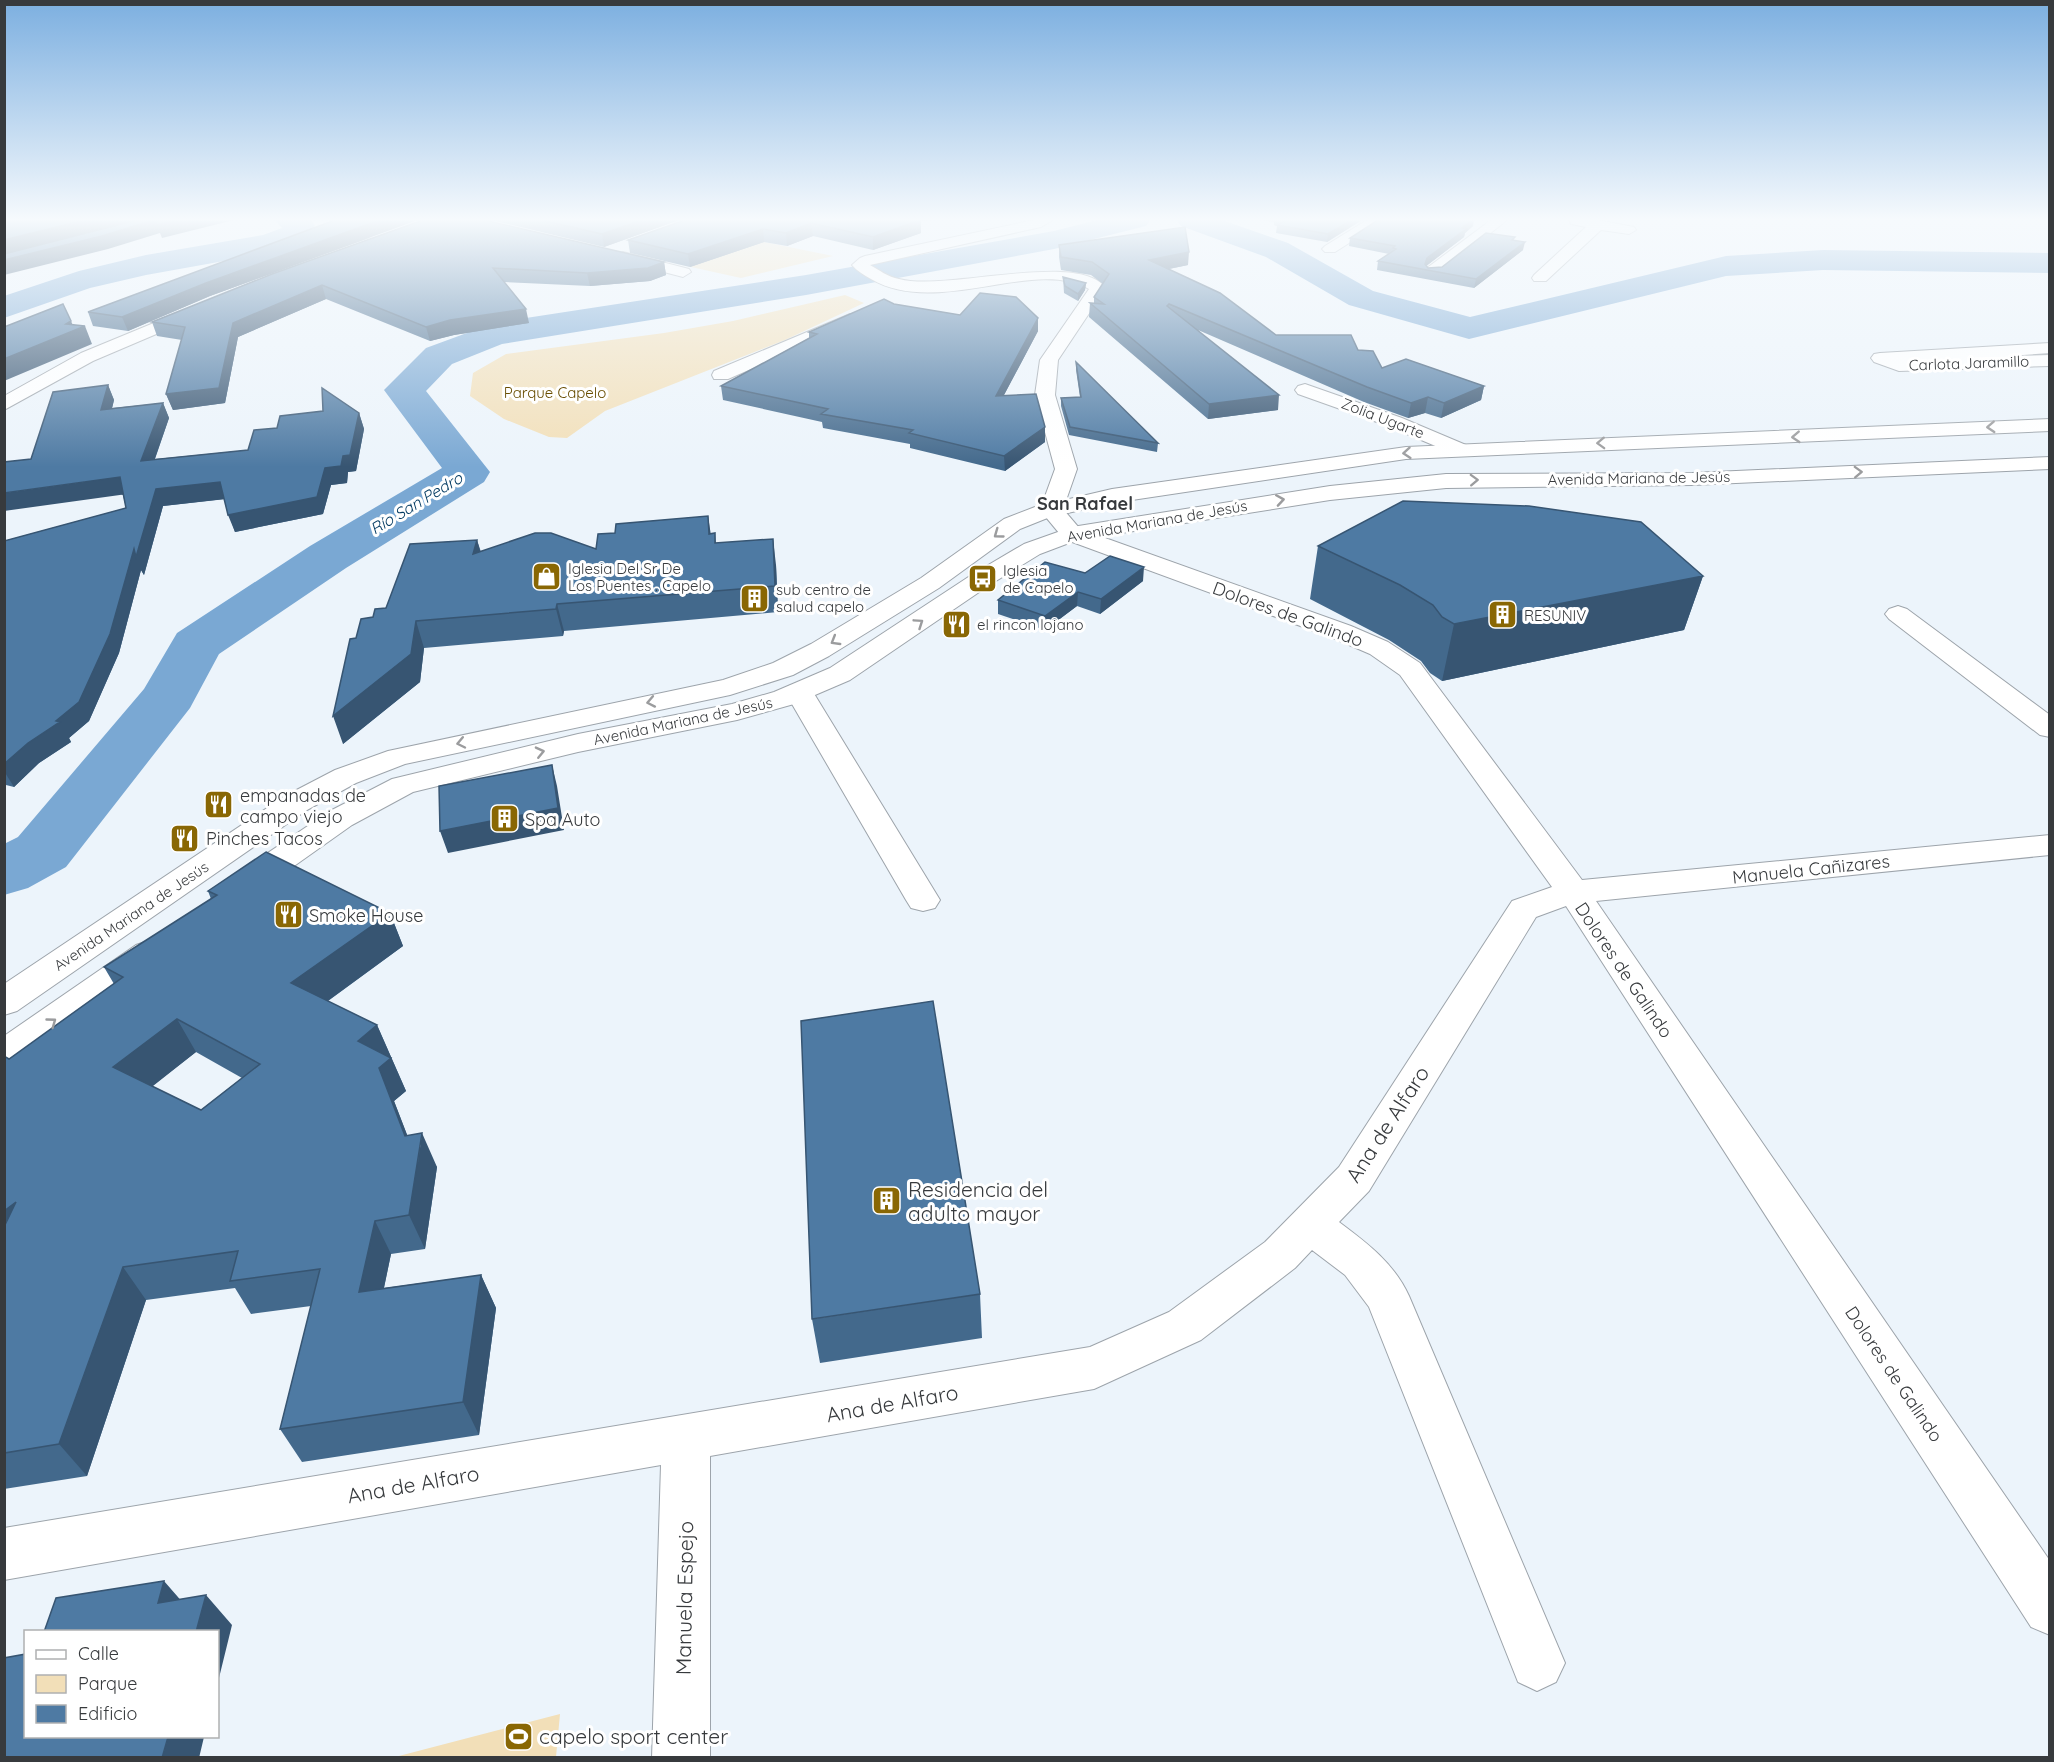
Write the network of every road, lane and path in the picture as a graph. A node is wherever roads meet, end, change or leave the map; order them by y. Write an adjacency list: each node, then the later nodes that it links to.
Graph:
1 (1088, 302): 12 (street)
2 (207, 306): 8 (street)
3 (864, 313): 6 (street)
4 (2049, 348): 5 (street, Carlota Jaramillo)
5 (2049, 360)
6 (721, 375)
7 (1305, 390): 10 (street, ZoIia Ugarte)
8 (8, 400)
9 (2049, 424): 10 (street, Avenida Mariana de Jesús, one-way to 10)
10 (1459, 449): 12 (street, Avenida Mariana de Jesús, one-way to 12)
11 (2049, 463): 12 (street, Avenida Mariana de Jesús, one-way to 11)
12 (1061, 522): 14 (street, Avenida Mariana de Jesús, one-way to 12); 16 (street, Avenida Mariana de Jesús, one-way to 16); 19 (street, Dolores de Galindo)
13 (1898, 614): 15 (street)
14 (799, 692): 17 (street, Avenida Mariana de Jesús, one-way to 14); 20 (street)
15 (2049, 729)
16 (354, 771): 17 (street); 23 (street, Avenida Mariana de Jesús)
17 (382, 794): 21 (street, Avenida Mariana de Jesús)
18 (2049, 845): 19 (street, Manuela Cañizares)
19 (1573, 892): 25 (street, Ana de Alfaro); 28 (street, Dolores de Galindo)
20 (923, 900)
21 (218, 903)
22 (172, 936): 24 (street, one-way to 22)
23 (4, 1002)
24 (4, 1056)
25 (1310, 1224): 26 (street, Ana de Alfaro); 29 (street)
26 (686, 1438): 27 (street, Ana de Alfaro); 30 (street, Manuela Espejo)
27 (4, 1554)
28 (2049, 1608)
29 (1538, 1663)
30 (681, 1758)

